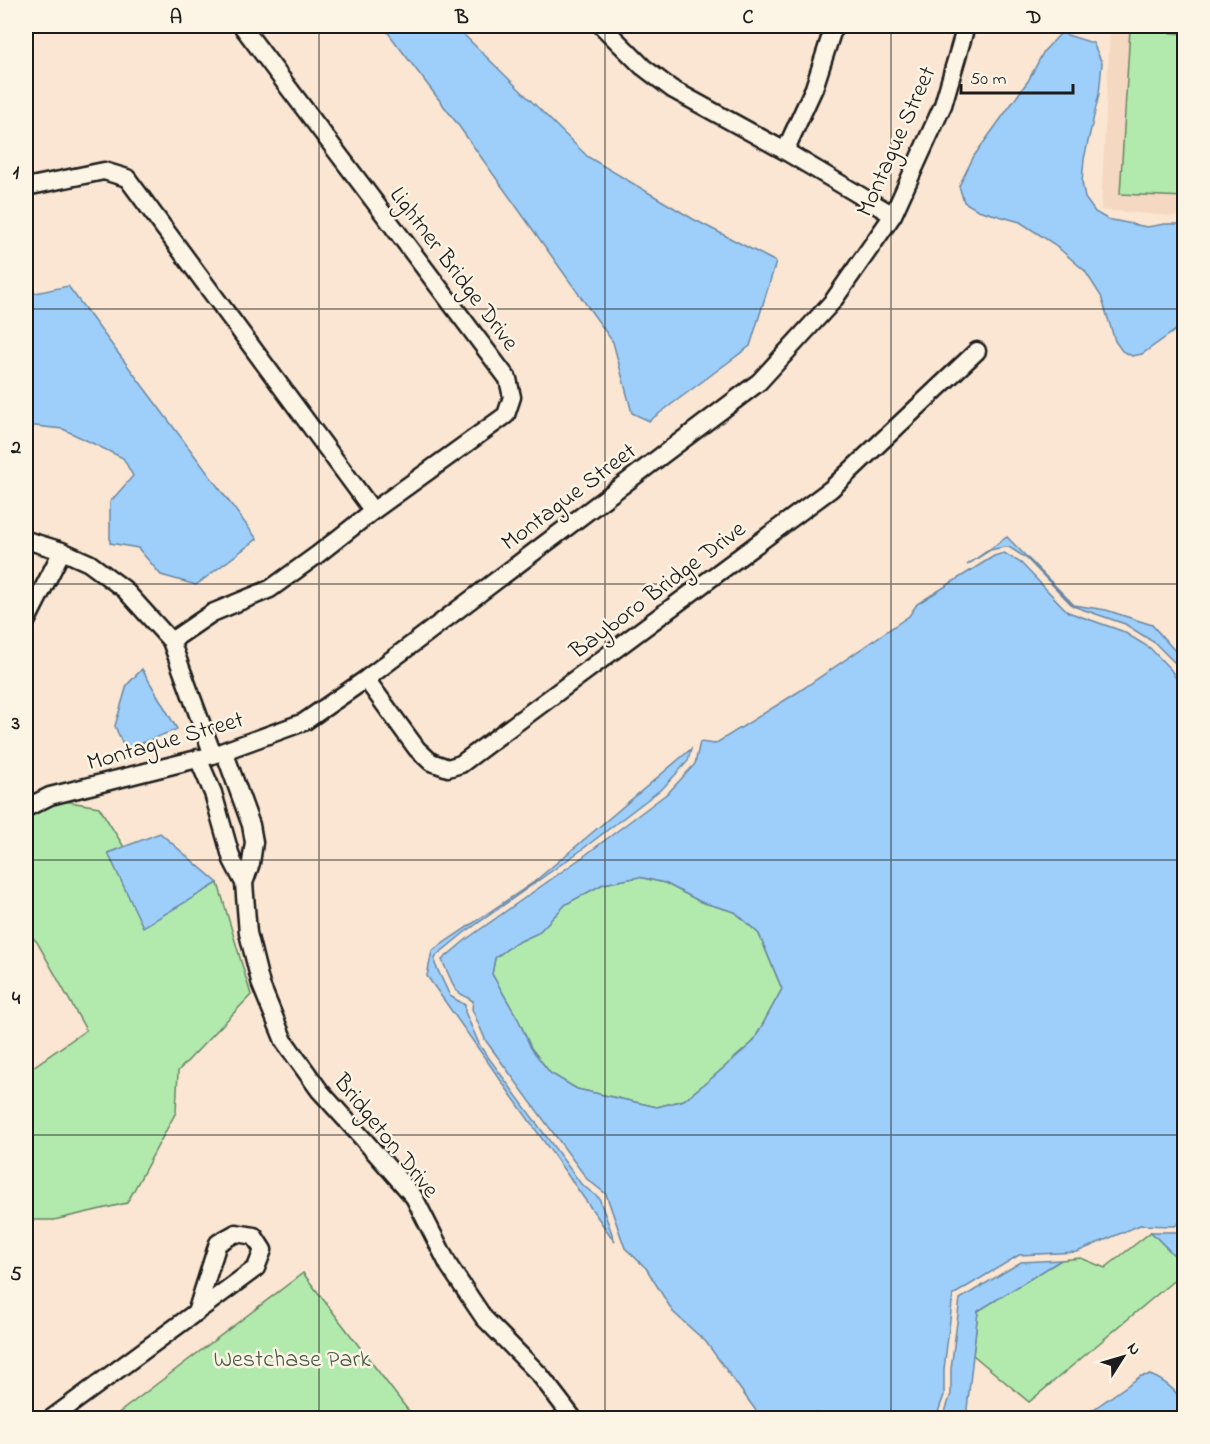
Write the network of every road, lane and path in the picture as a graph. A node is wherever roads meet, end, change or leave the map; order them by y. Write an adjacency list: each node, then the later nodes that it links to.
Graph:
1 (242, 26): 9 (street, Lightner Bridge Drive)
2 (602, 26): 5 (street)
3 (834, 26): 5 (street)
4 (966, 26): 7 (street, Montague Street)
5 (785, 151): 7 (street)
6 (26, 187): 9 (street)
7 (893, 215): 14 (street, Montague Street)
8 (977, 351): 14 (street, Bayboro Bridge Drive)
9 (373, 511): 13 (street, Lightner Bridge Drive)
10 (26, 540): 11 (street, Bridgeton Drive)
11 (62, 551): 12 (street); 13 (street, Bridgeton Drive)
12 (26, 622)
13 (171, 641): 15 (street, Bridgeton Drive)
14 (366, 678): 15 (street, Montague Street)
15 (211, 755): 16 (street, Montague Street); 17 (street, Bridgeton Drive); 18 (street, Bridgeton Drive)
16 (26, 808)
17 (245, 811): 18 (street); 19 (street, Bridgeton Drive)
18 (220, 820): 19 (street, Bridgeton Drive)
19 (244, 883): 22 (street, Bridgeton Drive)
20 (196, 1313): 20 (street); 21 (street)
21 (52, 1419)
22 (573, 1419)

